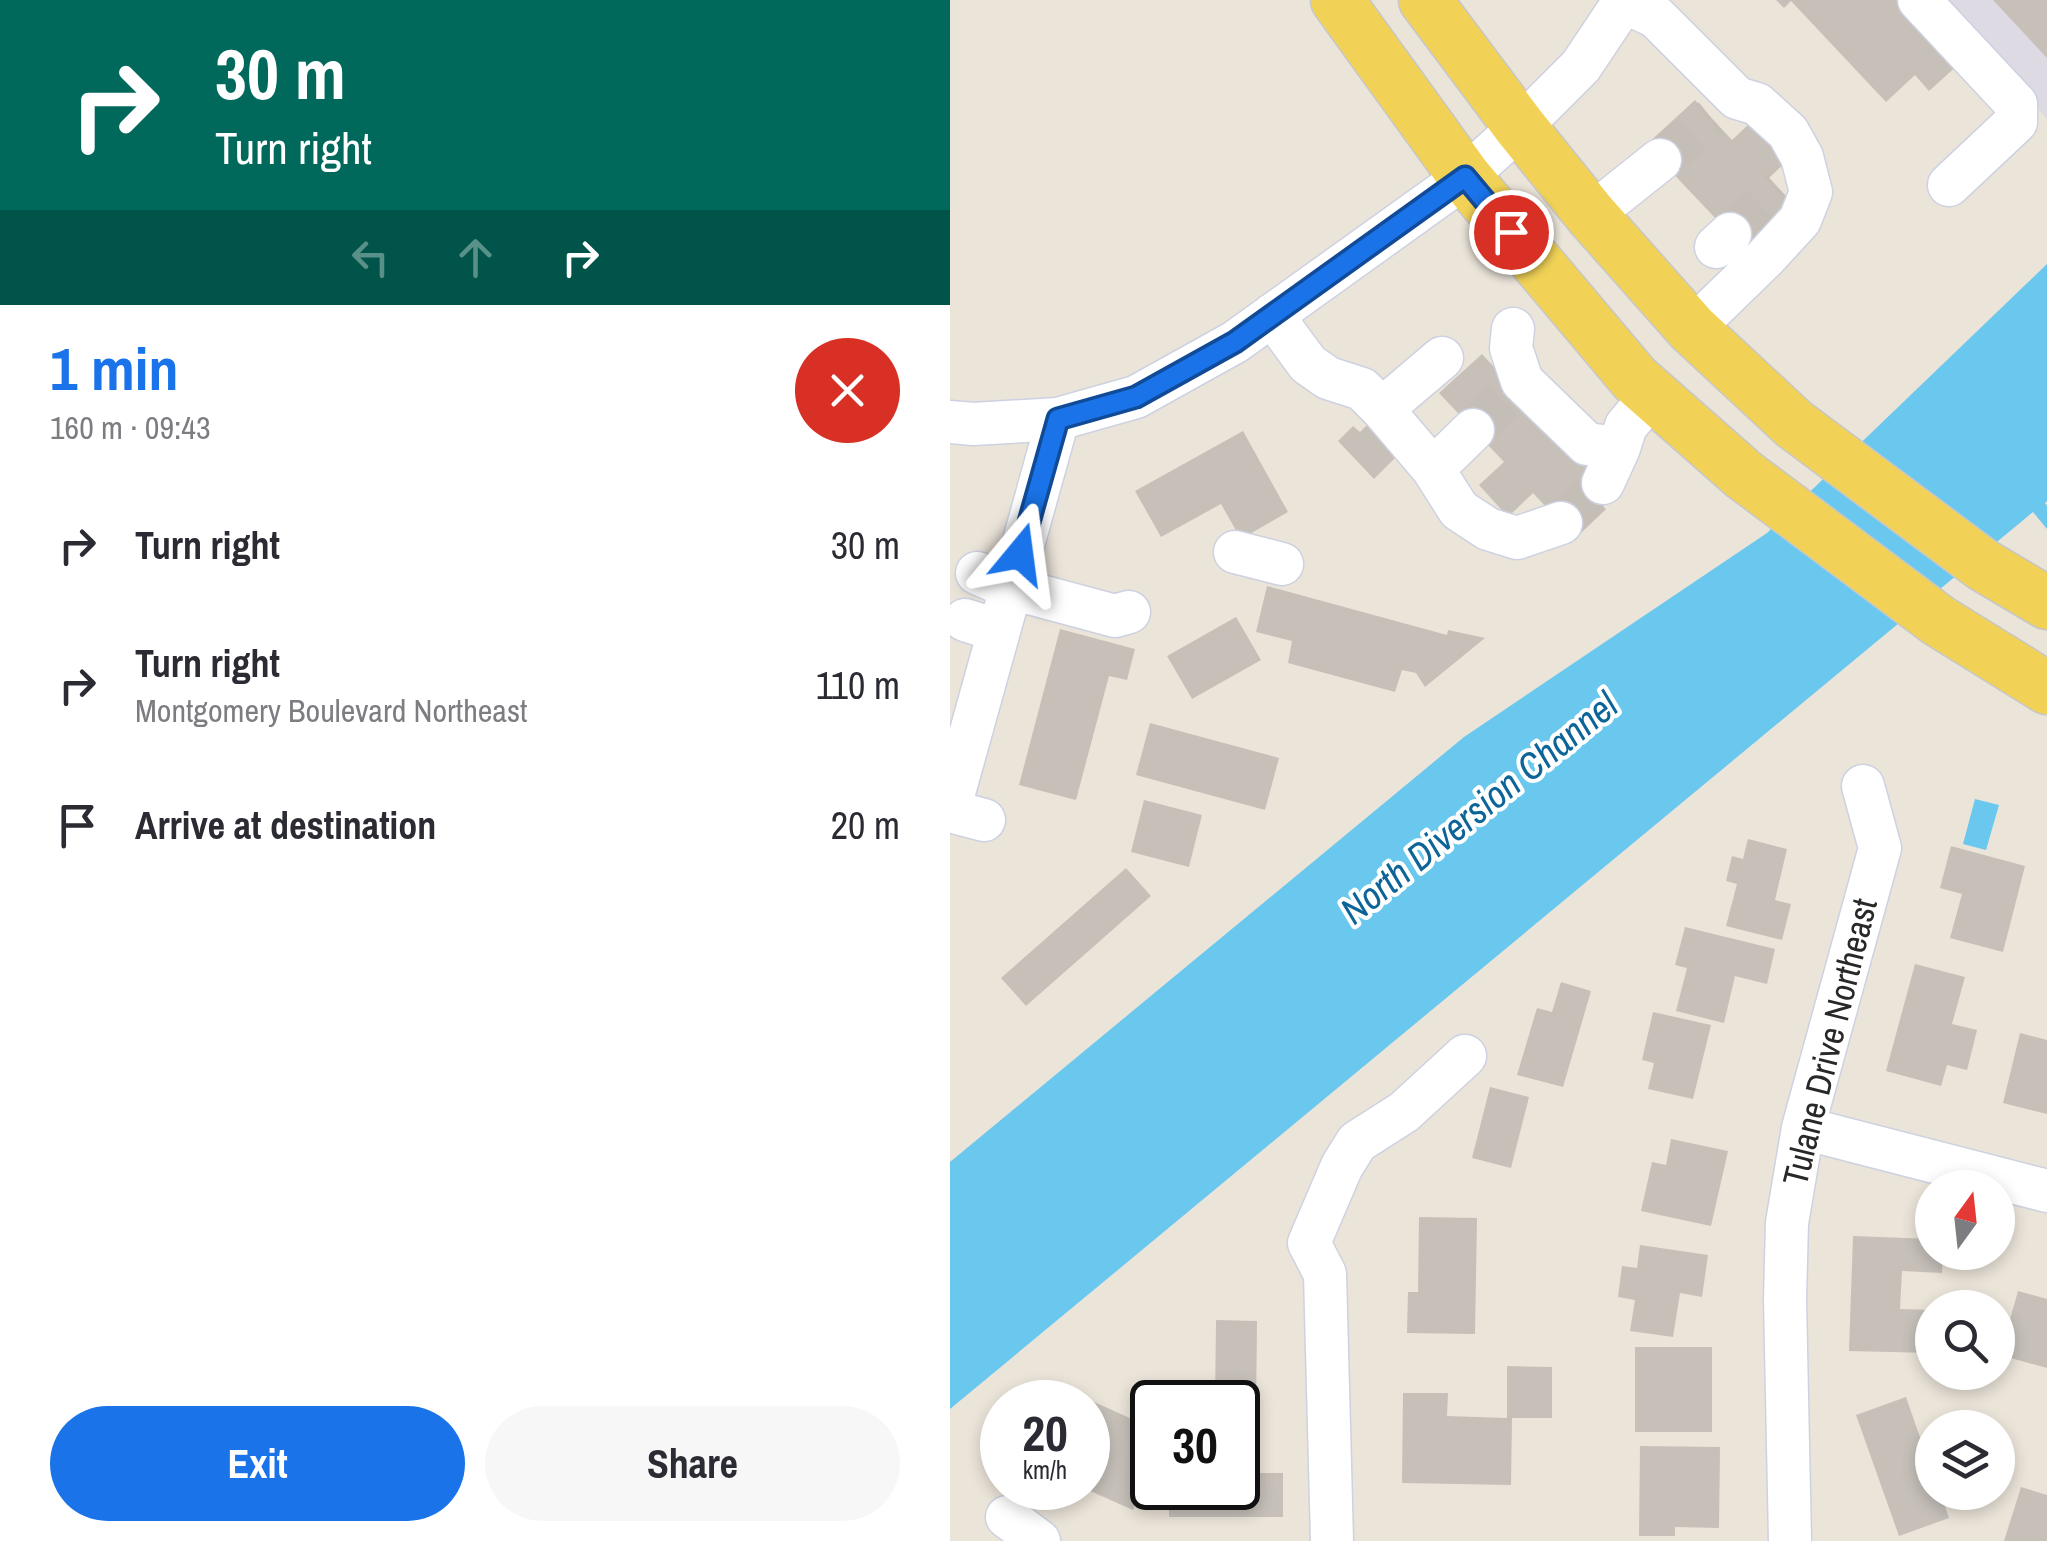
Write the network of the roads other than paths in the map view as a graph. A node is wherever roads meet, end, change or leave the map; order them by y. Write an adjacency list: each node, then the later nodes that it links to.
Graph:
1 (1425, 0): 5 (main road)
2 (1919, 0): 8 (street)
3 (1625, 1): 5 (street); 12 (street)
4 (1339, 11): 7 (main road)
5 (1520, 128): 7 (street); 9 (main road)
6 (1660, 160): 9 (street)
7 (1465, 177): 10 (main road); 11 (street)
8 (1949, 184)
9 (1592, 215): 12 (main road)
10 (1556, 286): 14 (main road); 14 (street)
11 (1272, 315): 15 (street); 16 (street)
12 (1692, 329): 24 (main road)
13 (1442, 358): 15 (street)
14 (1652, 395): 26 (main road)
15 (1382, 409): 19 (street)
16 (1058, 419): 17 (street); 23 (street)
17 (950, 422)
18 (1474, 430): 19 (street)
19 (1434, 469): 20 (street)
20 (1561, 522)
21 (1235, 552): 22 (street)
22 (1282, 564)
23 (994, 581): 25 (street); 28 (street)
24 (2047, 603)
25 (1129, 612)
26 (2047, 688)
27 (1863, 786): 30 (street, Tulane Drive Northeast)
28 (961, 813)
29 (1465, 1056): 32 (street)
30 (1803, 1128): 31 (street); 33 (street, Tulane Drive Northeast)
31 (2047, 1191)
32 (1332, 1541)
33 (1790, 1541)

